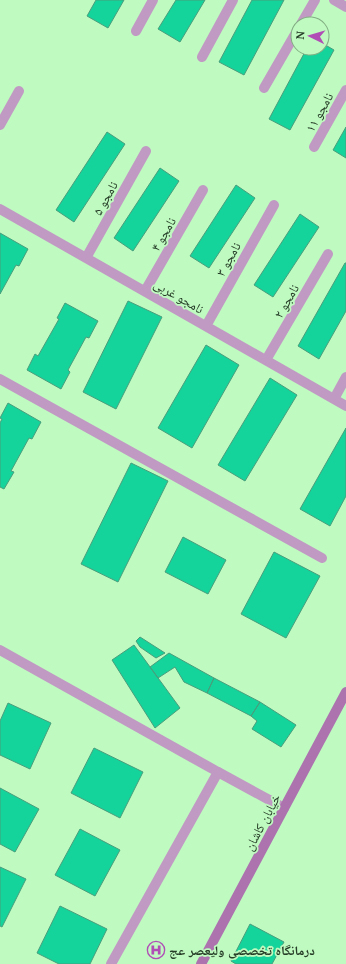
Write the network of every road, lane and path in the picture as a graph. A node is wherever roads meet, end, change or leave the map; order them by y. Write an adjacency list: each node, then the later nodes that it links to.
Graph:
1 (153, 0): 7 (street)
2 (233, 0): 9 (street)
3 (315, 0): 6 (street)
4 (334, 0): 5 (street)
5 (346, 7)
6 (306, 16)
7 (136, 31)
8 (290, 43): 10 (street)
9 (202, 57)
10 (264, 88)
11 (346, 90): 14 (street, نامجو ۱۱)
12 (19, 91): 13 (street)
13 (0, 125)
14 (314, 147)
15 (146, 151): 20 (street, نامجو ۵)
16 (203, 190): 21 (street, نامجو ۴)
17 (274, 205): 22 (street, نامجو ۳)
18 (0, 209): 20 (street, نامجو غربی)
19 (328, 254): 23 (street, نامجو ۲)
20 (86, 258): 21 (street, نامجو غربی)
21 (145, 291): 22 (street, نامجو غربی)
22 (206, 326): 23 (street, نامجو غربی)
23 (266, 360): 26 (street, نامجو غربی)
24 (346, 377): 26 (street)
25 (0, 379): 28 (street)
26 (334, 399): 27 (street, نامجو غربی)
27 (346, 406)
28 (322, 558)
29 (0, 650): 31 (street)
30 (346, 692): 32 (street, خیابان کاشان)
31 (218, 772): 32 (street); 33 (street)
32 (284, 808): 34 (street, خیابان کاشان)
33 (111, 964)
34 (201, 964)

